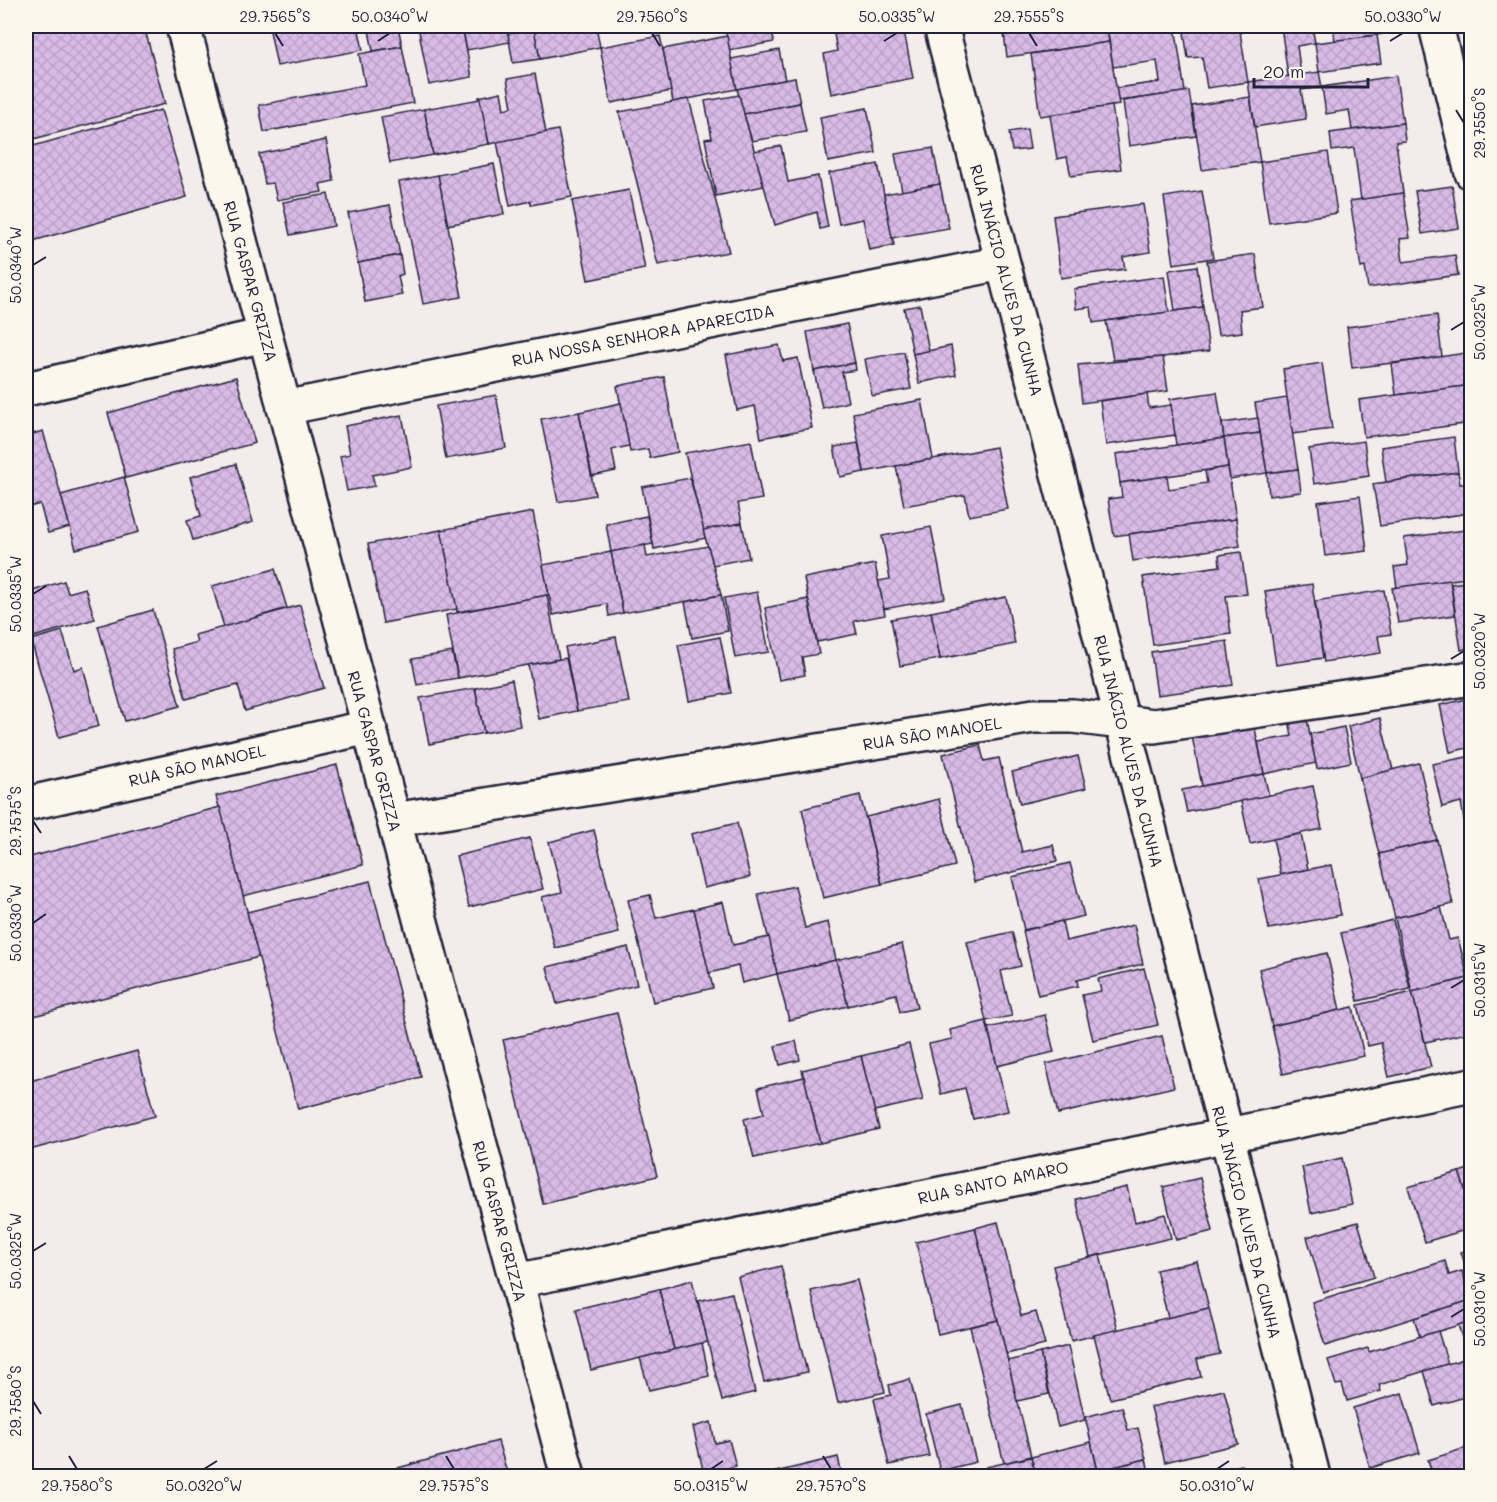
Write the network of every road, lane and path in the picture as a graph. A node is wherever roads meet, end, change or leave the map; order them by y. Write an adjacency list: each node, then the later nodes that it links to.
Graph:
1 (183, 26): 6 (street, RUA GASPAR GRIZZA)
2 (941, 26): 5 (street, RUA INÁCIO ALVES DA CUNHA)
3 (1436, 26): 4 (street)
4 (1472, 173)
5 (1002, 263): 8 (street, RUA NOSSA SENHORA APARECIDA); 10 (street, RUA INÁCIO ALVES DA CUNHA)
6 (265, 335): 7 (street); 8 (street, RUA GASPAR GRIZZA)
7 (26, 389)
8 (284, 408): 11 (street, RUA GASPAR GRIZZA)
9 (1472, 678): 10 (street, RUA SÃO MANOEL)
10 (1121, 721): 13 (street, RUA SÃO MANOEL); 15 (street, RUA INÁCIO ALVES DA CUNHA)
11 (369, 727): 12 (street, RUA SÃO MANOEL); 13 (street, RUA GASPAR GRIZZA)
12 (26, 804)
13 (394, 820): 16 (street, RUA GASPAR GRIZZA)
14 (1472, 1085): 15 (street, RUA SANTO AMARO)
15 (1225, 1135): 16 (street, RUA SANTO AMARO); 18 (street, RUA INÁCIO ALVES DA CUNHA)
16 (516, 1281): 17 (street, RUA GASPAR GRIZZA)
17 (568, 1476)
18 (1312, 1476)

